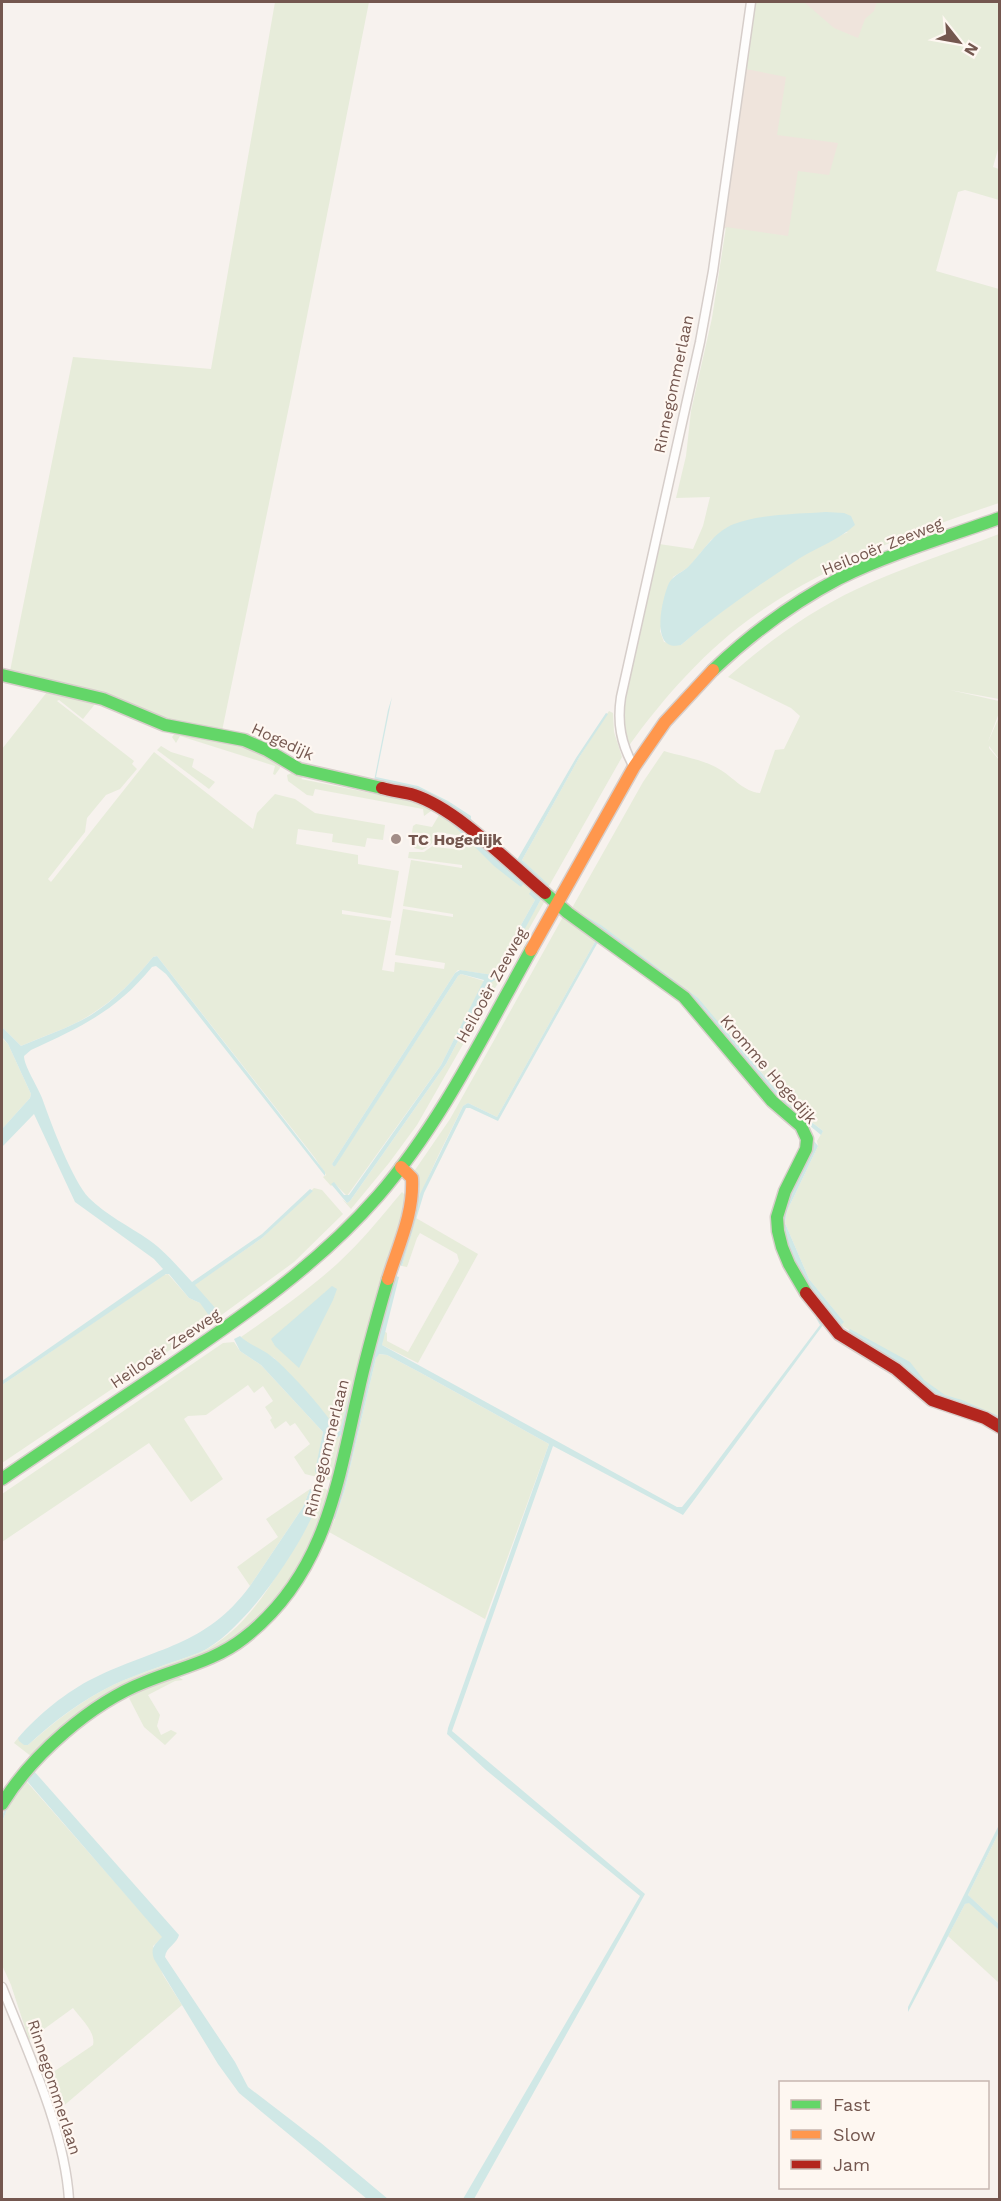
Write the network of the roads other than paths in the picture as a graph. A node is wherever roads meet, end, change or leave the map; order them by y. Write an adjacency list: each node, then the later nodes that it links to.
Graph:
1 (751, 2): 4 (street, Rinnegommerlaan)
2 (999, 518): 4 (street, Heilooër Zeeweg)
3 (2, 675): 5 (street, Hogedijk)
4 (634, 767): 5 (street, Heilooër Zeeweg)
5 (556, 903): 6 (street, Heilooër Zeeweg); 7 (street, Kromme Hogedijk)
6 (400, 1167): 8 (street, Heilooër Zeeweg); 9 (street, Rinnegommerlaan)
7 (999, 1427)
8 (2, 1479)
9 (2, 1804)
10 (2, 1987): 11 (street, Rinnegommerlaan)
11 (69, 2199)

